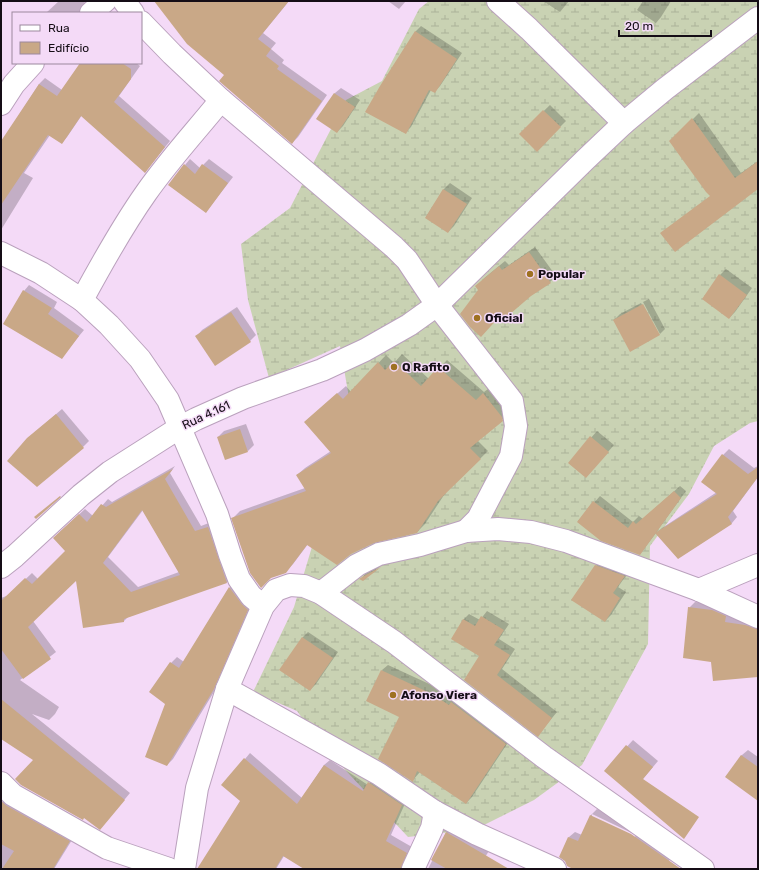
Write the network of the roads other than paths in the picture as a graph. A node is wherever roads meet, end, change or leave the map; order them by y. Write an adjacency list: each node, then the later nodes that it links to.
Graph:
1 (105, 1): 4 (street)
2 (124, 1): 5 (street)
3 (498, 1): 11 (street)
4 (92, 12)
5 (132, 12)
6 (758, 18): 11 (street, Rua 4.161)
7 (142, 23): 9 (street)
8 (32, 64): 10 (street)
9 (221, 100): 13 (street); 14 (street)
10 (1, 104)
11 (624, 123): 14 (street, Rua 4.161)
12 (1, 252): 13 (street)
13 (82, 300): 15 (street)
14 (437, 305): 15 (street, Rua 4.161); 16 (street)
15 (179, 428): 18 (street, Rua 4.161); 21 (street)
16 (466, 531): 19 (street); 20 (street)
17 (758, 565): 19 (street)
18 (1, 567)
19 (700, 590): 22 (street)
20 (321, 593): 21 (street); 26 (street)
21 (263, 606): 23 (street)
22 (758, 617)
23 (227, 689): 25 (street); 28 (street)
24 (1, 783): 27 (street)
25 (435, 812): 29 (street); 30 (street)
26 (676, 861): 31 (street)
27 (169, 869)
28 (184, 869)
29 (413, 869)
30 (555, 869)
31 (703, 869)

